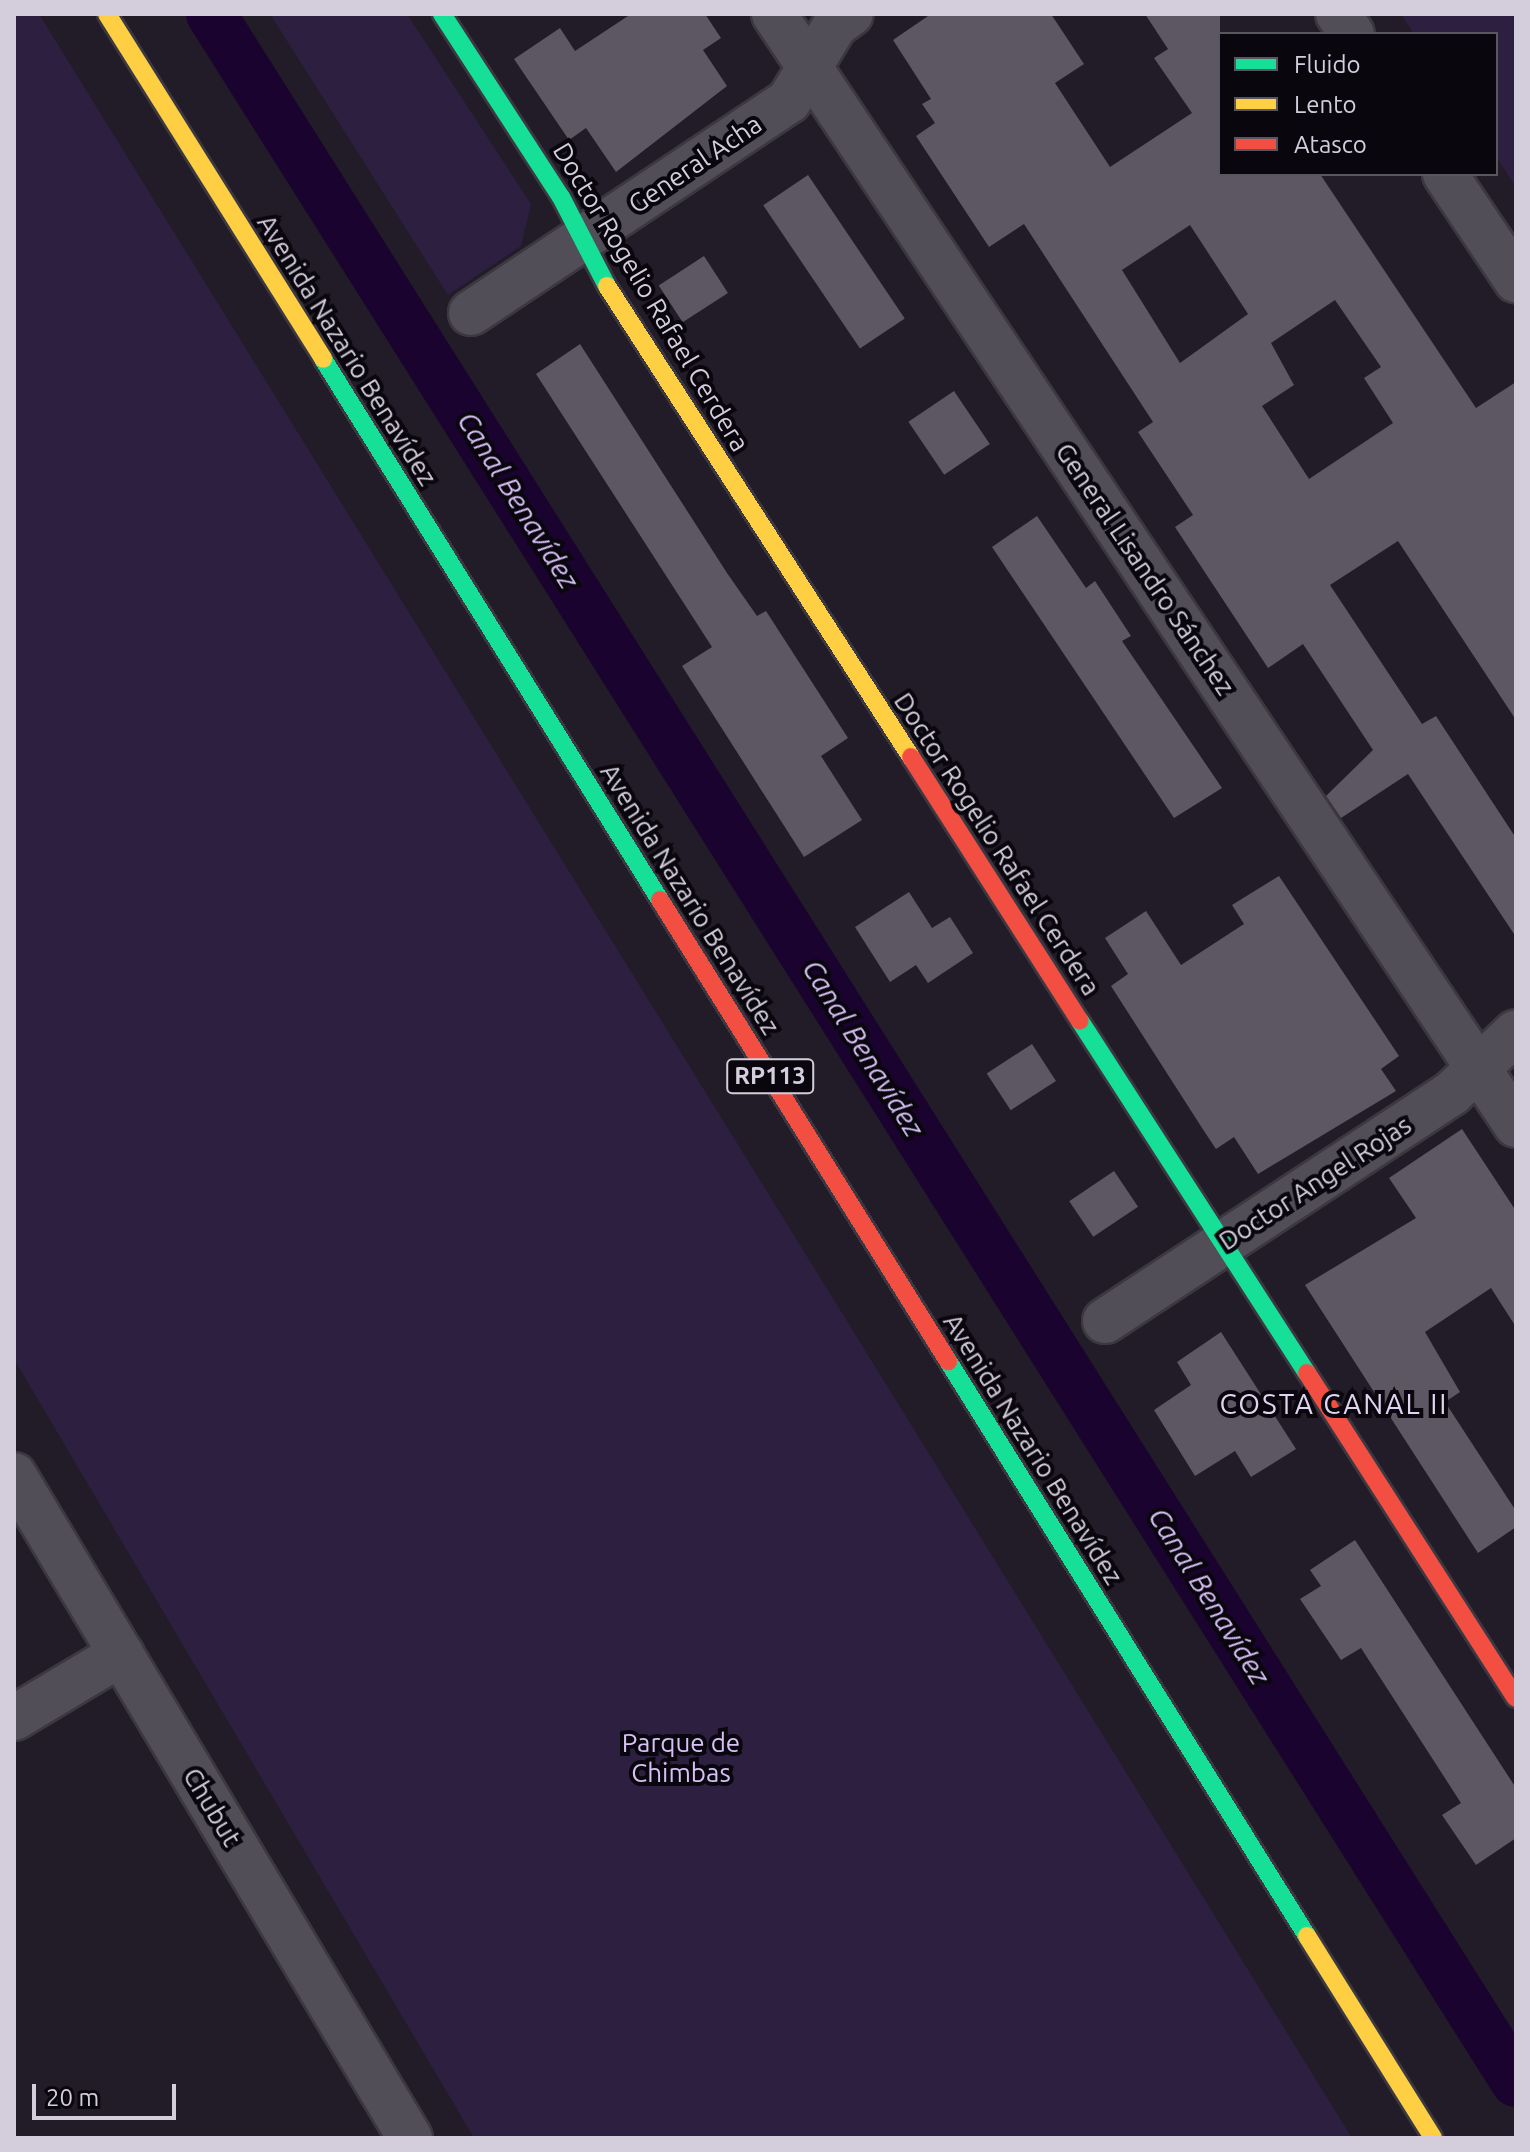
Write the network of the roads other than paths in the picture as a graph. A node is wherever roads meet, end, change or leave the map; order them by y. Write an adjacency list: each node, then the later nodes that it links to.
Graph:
1 (107, 14): 22 (main road, Avenida Nazario Benavídez / RP113)
2 (442, 14): 9 (main road, Doctor Rogelio Rafael Cerdera)
3 (774, 14): 7 (street, General Lisandro Sánchez)
4 (851, 14): 7 (street, General Acha)
5 (1338, 14): 6 (street)
6 (1351, 32)
7 (810, 67): 9 (street, General Acha); 13 (street, General Lisandro Sánchez)
8 (1446, 176): 10 (street)
9 (583, 238): 11 (street, General Acha); 15 (main road, Doctor Rogelio Rafael Cerdera)
10 (1516, 280)
11 (471, 313)
12 (1516, 1032): 13 (street, Doctor Angel Rojas)
13 (1478, 1067): 14 (street, General Lisandro Sánchez); 15 (street, Doctor Angel Rojas)
14 (1516, 1125)
15 (1223, 1243): 16 (street, Doctor Angel Rojas); 19 (main road, Doctor Rogelio Rafael Cerdera)
16 (1105, 1321)
17 (14, 1475): 18 (street, Chubut)
18 (121, 1654): 20 (street); 21 (street, Chubut)
19 (1516, 1698)
20 (14, 1718)
21 (409, 2138)
22 (1433, 2138)

